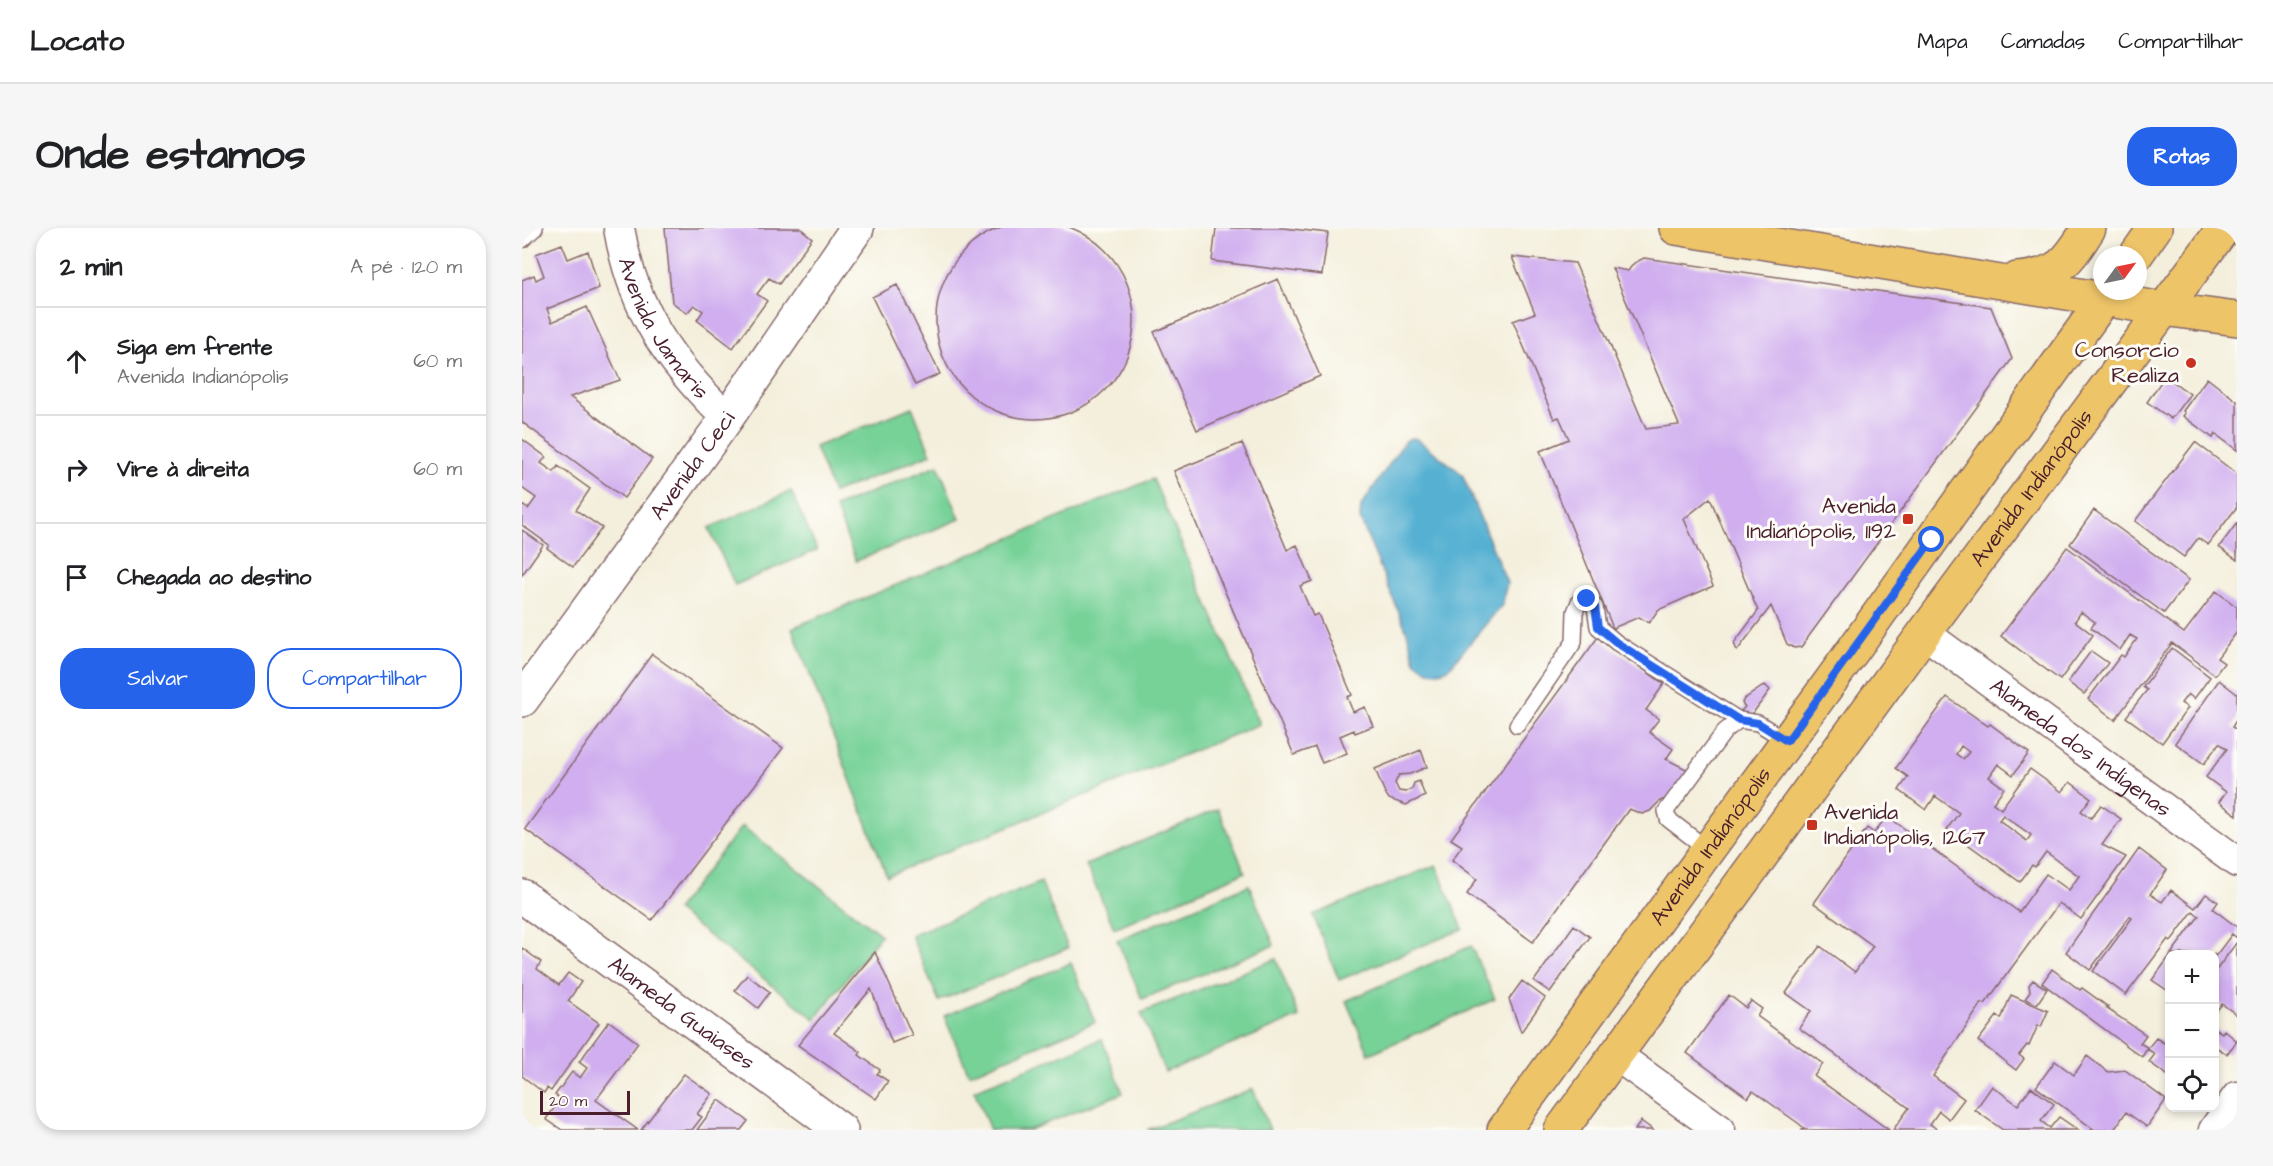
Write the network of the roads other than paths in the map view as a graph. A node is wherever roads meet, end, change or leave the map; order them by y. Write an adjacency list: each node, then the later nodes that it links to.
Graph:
1 (535, 228): 8 (lane)
2 (857, 228): 16 (street, Avenida Ceci)
3 (1676, 228): 10 (main road)
4 (2088, 228): 10 (main road)
5 (2155, 228): 9 (main road)
6 (2224, 228): 14 (main road, Avenida Indianópolis)
7 (615, 232): 16 (street, Avenida Jamaris)
8 (522, 240)
9 (2142, 246)
10 (2006, 280): 11 (main road)
11 (2093, 293)
12 (2104, 300): 21 (main road, Avenida Indianópolis)
13 (2128, 300): 14 (main road)
14 (2163, 309): 15 (main road); 17 (main road, Avenida Indianópolis)
15 (2237, 319)
16 (727, 418): 18 (street, Avenida Ceci)
17 (1924, 633): 23 (street, Alameda dos Indígenas); 25 (main road, Avenida Indianópolis)
18 (522, 700)
19 (1739, 720): 20 (lane); 21 (lane); 22 (lane)
20 (1517, 725)
21 (1787, 741): 22 (main road, Avenida Indianópolis)
22 (1707, 849): 28 (main road, Avenida Indianópolis)
23 (2237, 862)
24 (522, 896): 27 (street, Alameda Guaiases)
25 (1616, 1055): 29 (main road, Avenida Indianópolis); 30 (street)
26 (2237, 1097): 31 (street)
27 (840, 1130)
28 (1504, 1130)
29 (1561, 1130)
30 (1720, 1130)
31 (2214, 1130)

